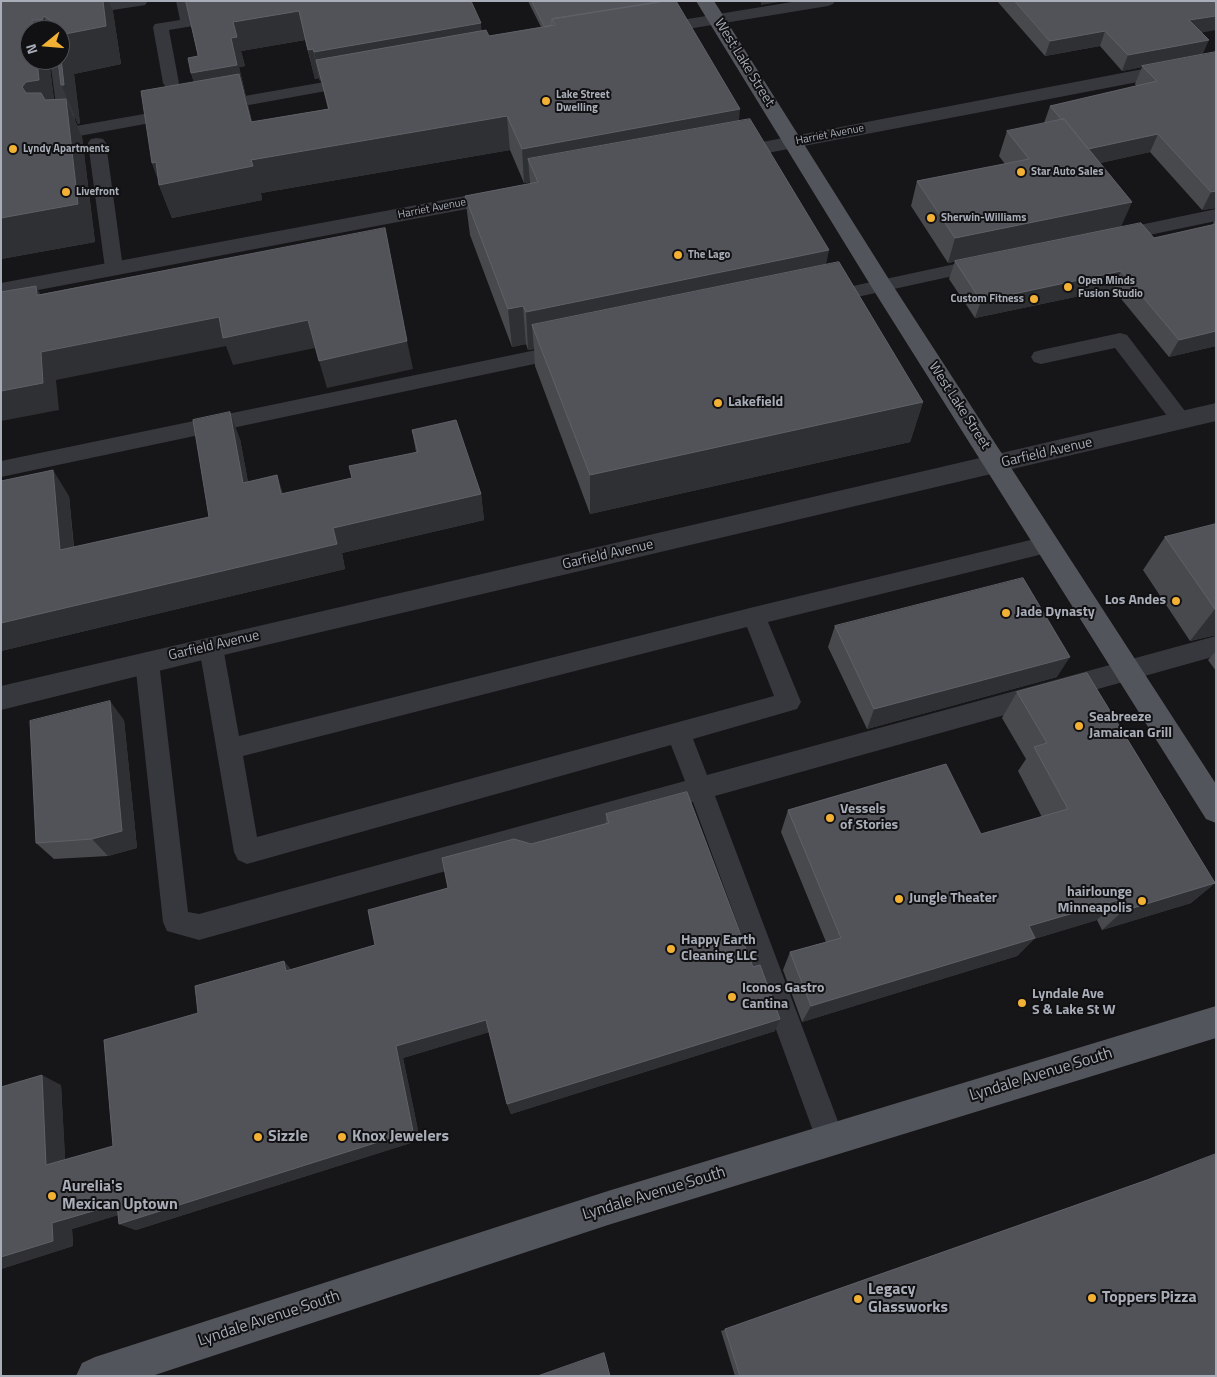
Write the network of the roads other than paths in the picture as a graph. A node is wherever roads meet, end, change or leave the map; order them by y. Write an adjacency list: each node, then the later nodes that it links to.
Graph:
1 (139, 1): 5 (street)
2 (184, 1): 13 (lane)
3 (705, 1): 6 (main road, West Lake Street)
4 (828, 1): 6 (lane)
5 (61, 20)
6 (716, 20): 9 (lane); 16 (main road, West Lake Street)
7 (1, 22): 8 (street)
8 (20, 22)
9 (646, 31)
10 (1216, 61): 16 (street, Harriet Avenue)
11 (59, 70): 14 (lane)
12 (373, 78): 14 (lane)
13 (171, 83)
14 (67, 124): 15 (lane)
15 (50, 126)
16 (794, 142): 18 (street, Harriet Avenue); 24 (main road, West Lake Street)
17 (97, 143): 23 (lane)
18 (713, 157)
19 (520, 193): 23 (street, Harriet Avenue)
20 (1216, 215): 21 (lane)
21 (1100, 239)
22 (1004, 260): 24 (lane)
23 (114, 268): 25 (street, Harriet Avenue)
24 (882, 286): 26 (lane); 31 (main road, West Lake Street)
25 (1, 290)
26 (806, 302)
27 (584, 347): 32 (lane)
28 (1042, 357): 30 (lane)
29 (1216, 412): 30 (street, Garfield Avenue)
30 (1181, 420): 31 (street, Garfield Avenue)
31 (996, 465): 33 (main road, West Lake Street); 36 (street, Garfield Avenue)
32 (1, 469)
33 (1047, 545): 34 (lane); 38 (main road, West Lake Street)
34 (754, 616): 40 (lane); 41 (lane)
35 (1216, 646): 38 (lane)
36 (211, 647): 37 (street, Garfield Avenue); 41 (lane)
37 (147, 662): 39 (street, Garfield Avenue); 42 (lane)
38 (1127, 670): 42 (lane); 43 (main road, West Lake Street)
39 (1, 698)
40 (678, 733): 41 (lane); 42 (lane)
41 (229, 749)
42 (701, 788): 45 (lane)
43 (1216, 810)
44 (1216, 1022): 45 (main road, Lyndale Avenue South)
45 (830, 1140): 46 (main road, Lyndale Avenue South)
46 (95, 1376)

